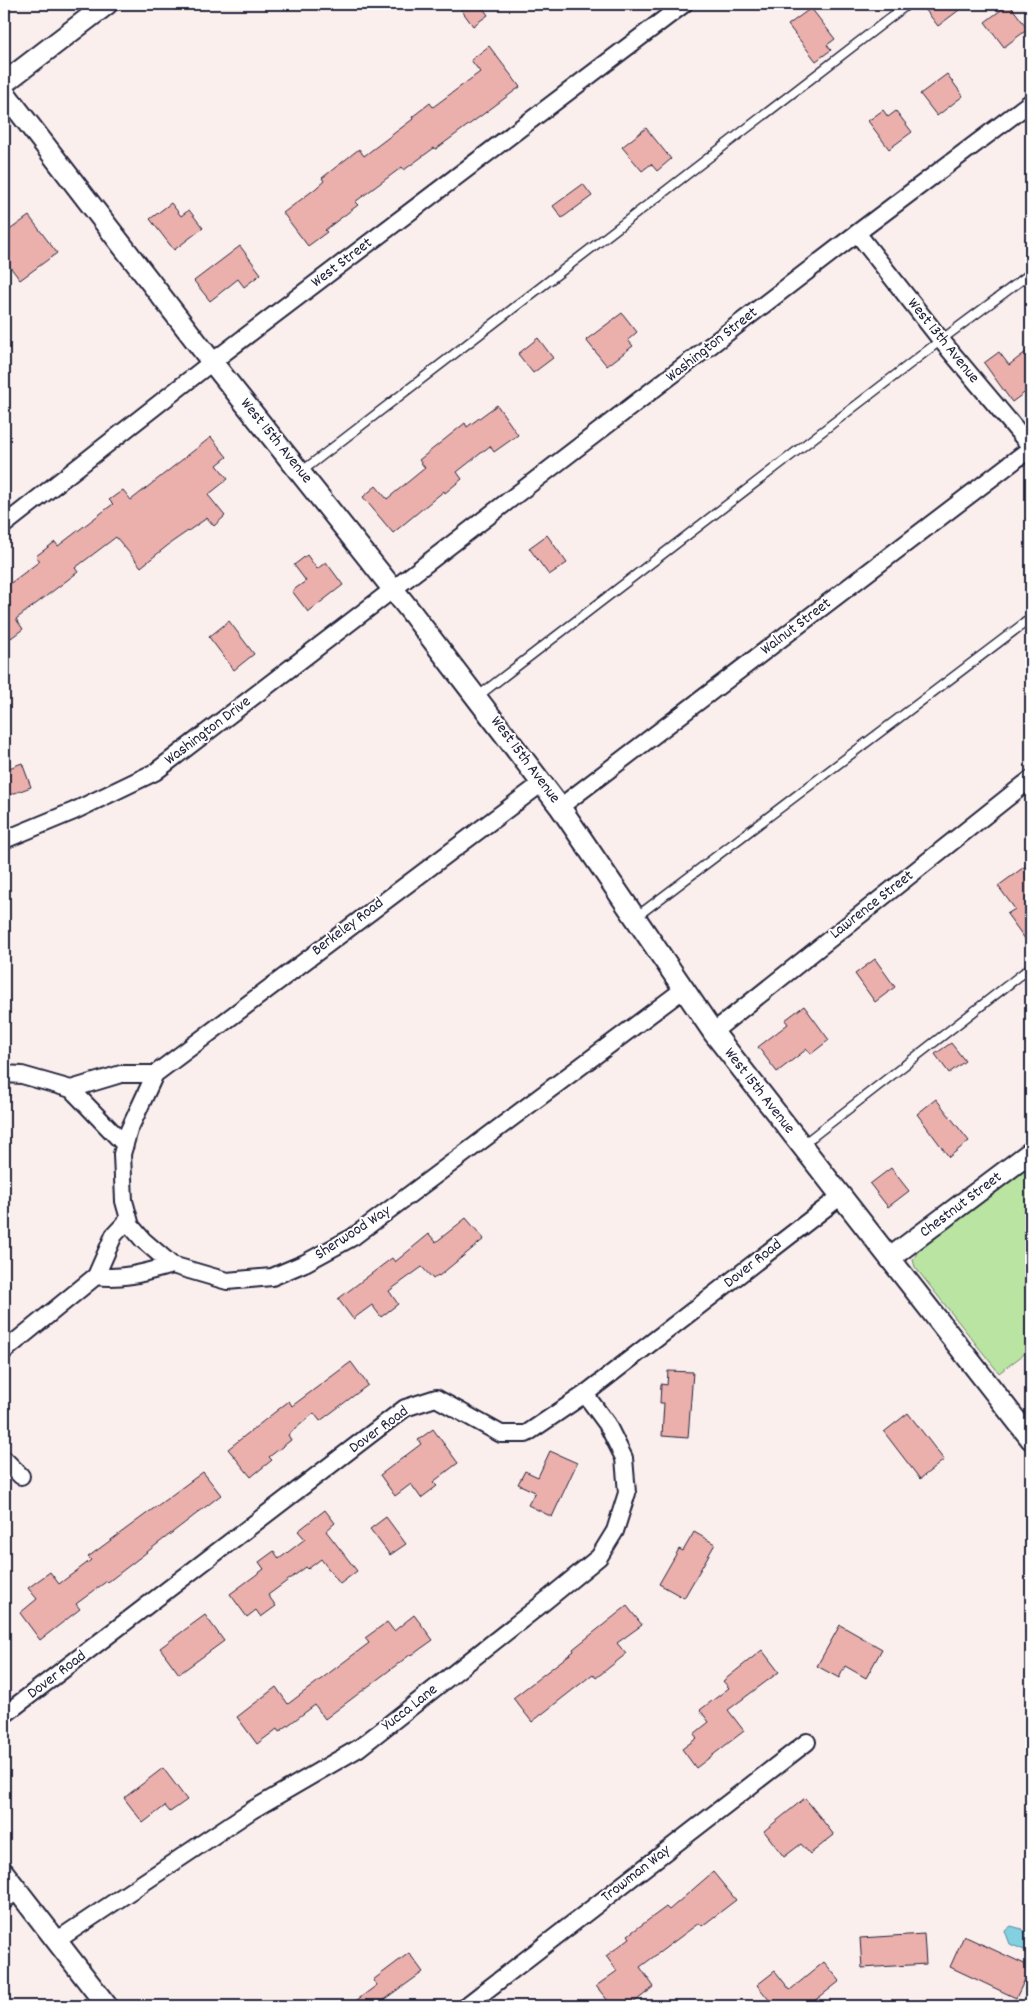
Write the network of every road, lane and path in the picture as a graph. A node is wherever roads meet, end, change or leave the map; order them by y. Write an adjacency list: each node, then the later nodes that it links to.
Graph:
1 (106, 4): 4 (street)
2 (684, 4): 10 (street, West Street)
3 (908, 4): 12 (lane)
4 (4, 83)
5 (4, 92): 10 (street, West 15th Avenue)
6 (1031, 102): 7 (street, Washington Street)
7 (857, 233): 9 (street, West 13th Avenue); 14 (street, Washington Street)
8 (1031, 273): 9 (lane)
9 (941, 340): 11 (street, West 13th Avenue); 16 (lane)
10 (212, 362): 12 (street, West 15th Avenue); 13 (street, West Street)
11 (1031, 447): 19 (street, Walnut Street)
12 (301, 472): 14 (street, West 15th Avenue)
13 (4, 525)
14 (394, 590): 16 (street, West 15th Avenue); 20 (street, Washington Drive)
15 (1031, 618): 21 (lane)
16 (477, 697): 18 (street, West 15th Avenue)
17 (1031, 779): 24 (street, Lawrence Street)
18 (542, 783): 19 (street, West 15th Avenue); 26 (street, Berkeley Road)
19 (560, 806): 21 (street, West 15th Avenue)
20 (4, 840)
21 (636, 917): 23 (street, West 15th Avenue)
22 (1031, 967): 29 (lane)
23 (684, 989): 24 (street, West 15th Avenue); 34 (street, Sherwood Way)
24 (713, 1032): 29 (street, West 15th Avenue)
25 (4, 1074): 27 (street)
26 (155, 1074): 27 (street); 28 (street, Sherwood Way)
27 (71, 1089): 28 (street)
28 (124, 1145): 32 (street, Sherwood Way)
29 (802, 1145): 31 (street, West 15th Avenue)
30 (1031, 1152): 33 (street, Chestnut Street)
31 (841, 1196): 33 (street, West 15th Avenue); 37 (street, Dover Road)
32 (129, 1220): 34 (street, Sherwood Way); 35 (street)
33 (890, 1258): 38 (street, West 15th Avenue)
34 (172, 1266): 35 (street)
35 (96, 1276): 36 (street)
36 (4, 1351)
37 (585, 1394): 41 (street, Dover Road); 45 (street, Yucca Lane)
38 (1031, 1439)
39 (4, 1459): 40 (street)
40 (21, 1476)
41 (4, 1716)
42 (806, 1742): 47 (street, Trowman Way)
43 (4, 1873): 44 (street)
44 (10, 1896): 45 (street)
45 (56, 1941): 46 (street)
46 (107, 2006)
47 (466, 2006)

